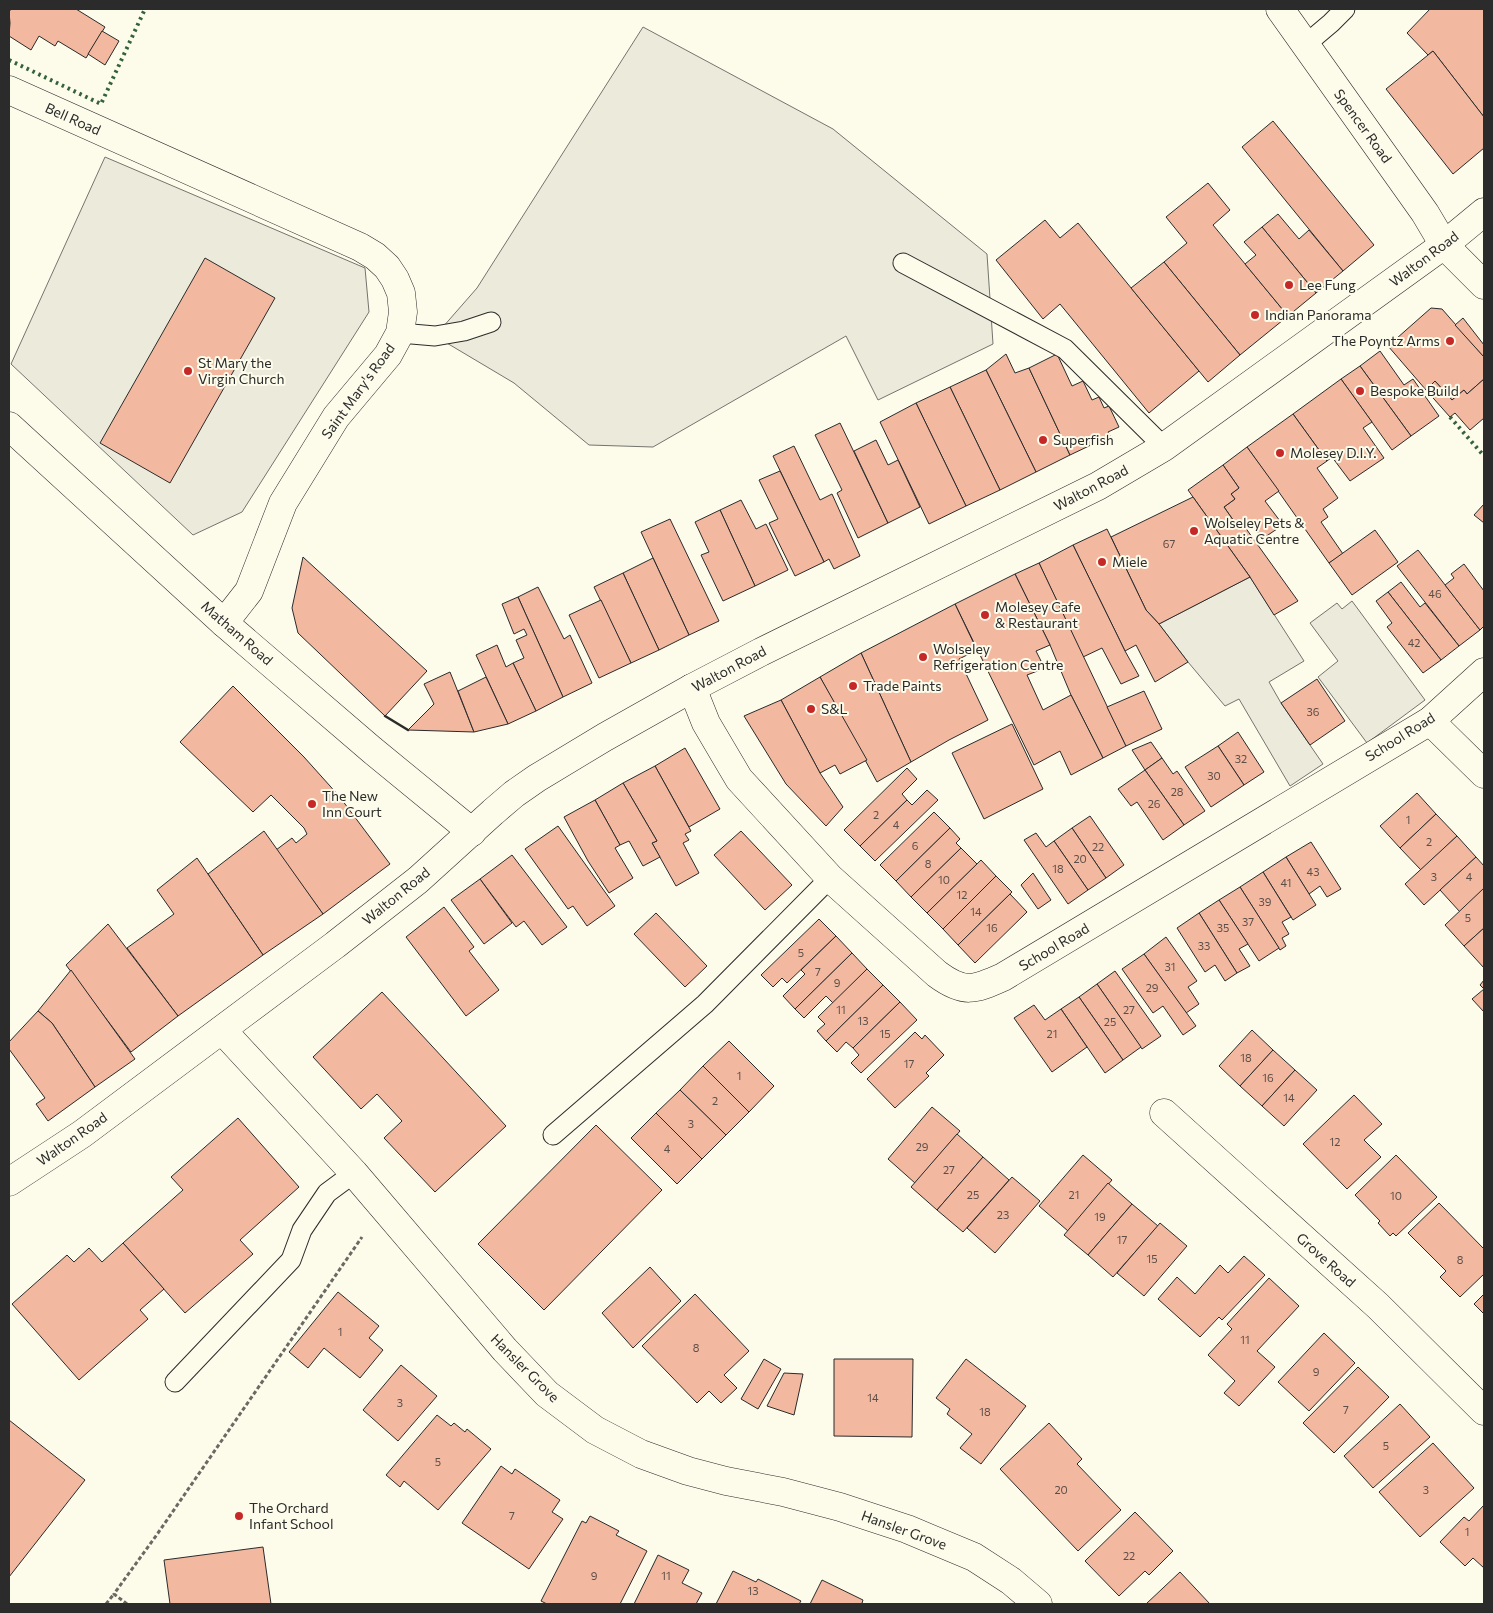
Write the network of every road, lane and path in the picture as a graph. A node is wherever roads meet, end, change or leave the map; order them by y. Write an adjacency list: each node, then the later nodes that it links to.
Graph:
1 (1280, 9): 3 (street, Spencer Road)
2 (1345, 9): 3 (lane)
3 (1305, 45): 7 (street, Spencer Road)
4 (9, 90): 5 (street, Bell Road)
5 (138, 147): 11 (street, Saint Mary's Road)
6 (1484, 212): 7 (street, Walton Road)
7 (1444, 245): 9 (street, Spencer Road); 13 (street, Walton Road)
8 (903, 263): 13 (lane)
9 (1484, 285)
10 (491, 322): 11 (lane)
11 (400, 332): 14 (street, Saint Mary's Road)
12 (9, 426): 14 (street, Matham Road)
13 (1164, 447): 16 (street, Walton Road)
14 (224, 623): 19 (street, Matham Road)
15 (1484, 672): 17 (street, School Road)
16 (692, 688): 19 (street, Walton Road); 20 (street, School Road)
17 (1430, 721): 18 (street); 20 (street, School Road)
18 (1484, 774)
19 (472, 832): 21 (street, Walton Road)
20 (830, 878): 23 (lane)
21 (222, 1030): 24 (street, Hansler Grove); 25 (street, Walton Road)
22 (1164, 1113): 28 (street, Grove Road)
23 (553, 1135)
24 (354, 1173): 26 (street, Hansler Grove); 27 (lane)
25 (9, 1182)
26 (388, 1214): 29 (path); 32 (street, Hansler Grove)
27 (175, 1382)
28 (1484, 1411)
29 (114, 1594): 30 (path); 31 (path)
30 (106, 1604)
31 (127, 1604)
32 (1038, 1604)

